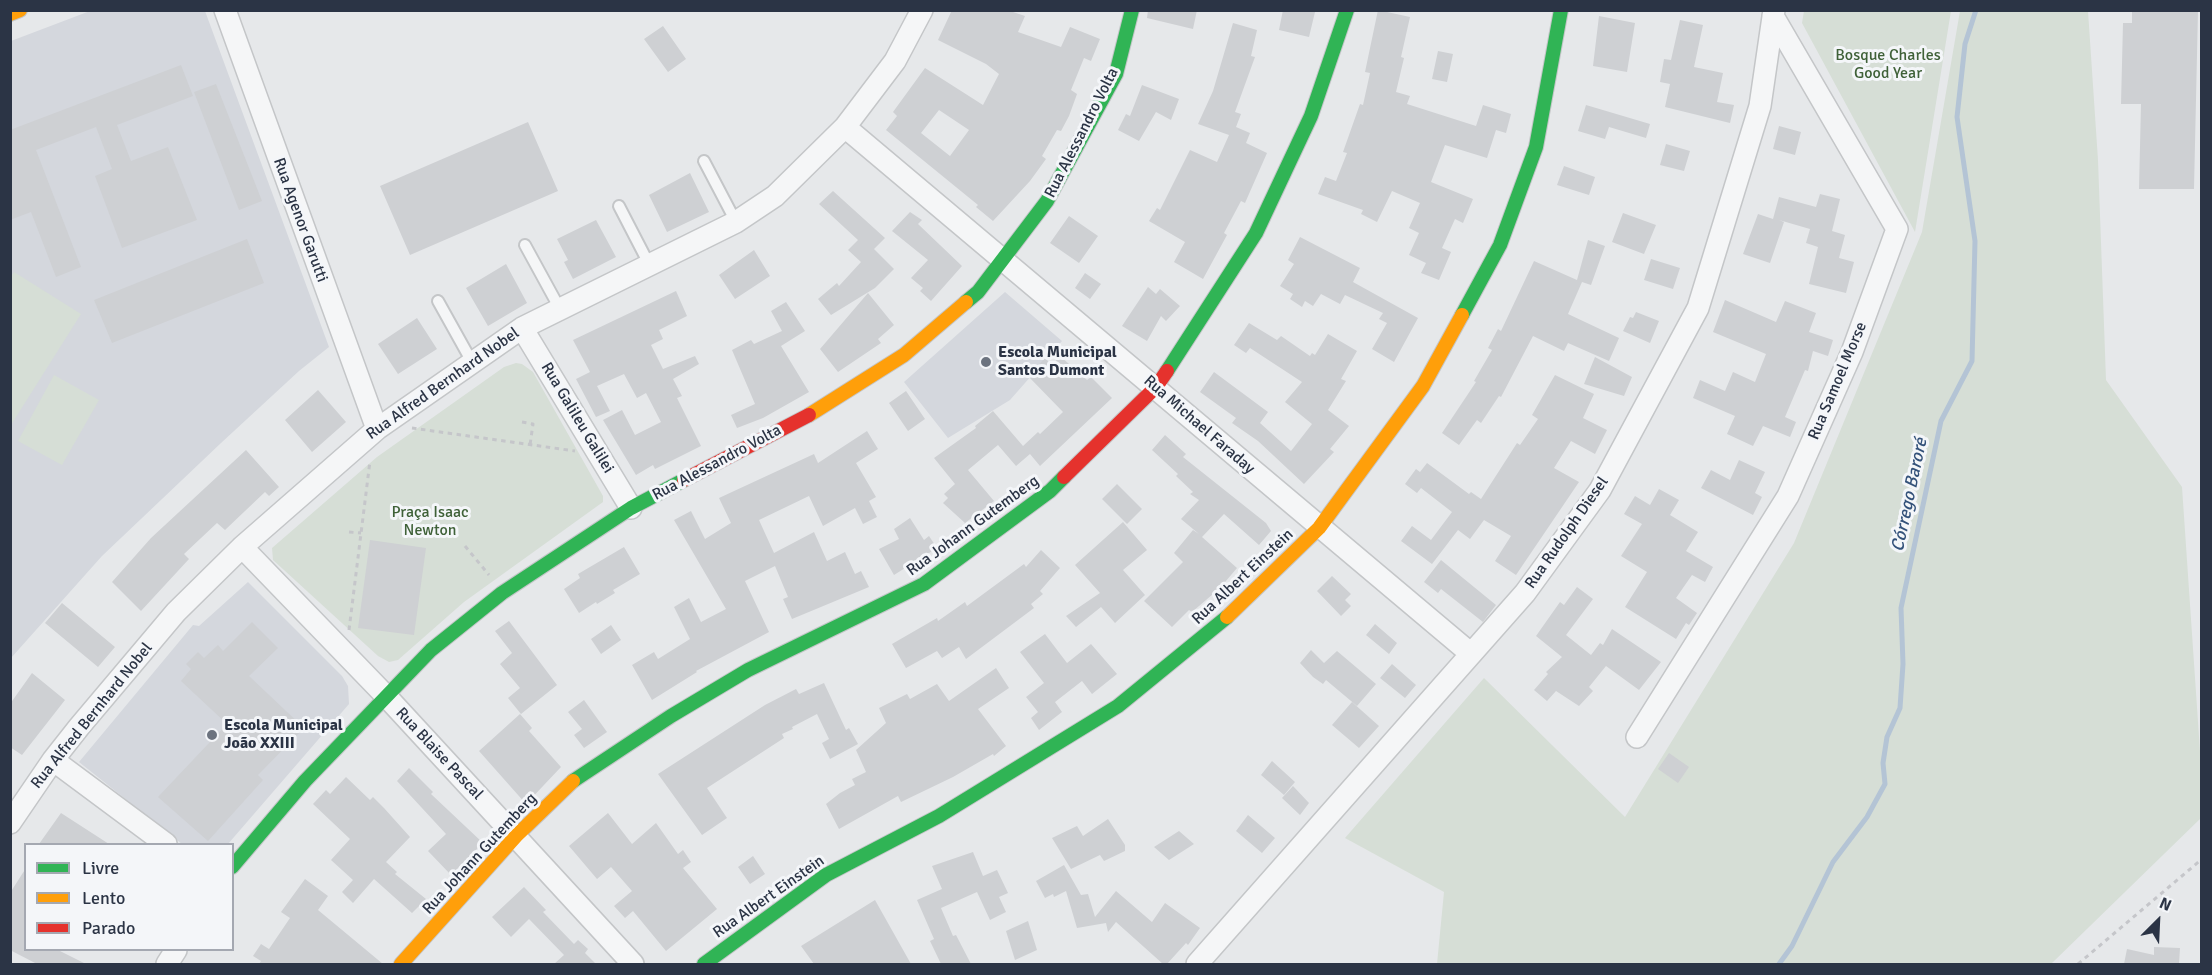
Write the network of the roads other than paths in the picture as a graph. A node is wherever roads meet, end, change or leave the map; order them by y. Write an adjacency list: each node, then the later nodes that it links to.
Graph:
1 (20, 10): 8 (street)
2 (225, 10): 21 (street, Rua Agenor Garutti)
3 (921, 10): 9 (street, Rua Alfred Bernhard Nobel)
4 (1132, 10): 14 (street, Rua Alessandro Volta)
5 (1347, 10): 20 (street, Rua Johann Gutemberg)
6 (1561, 10): 23 (street, Rua Albert Einstein)
7 (1773, 13): 25 (street, Rua Rudolph Diesel); 27 (street, Rua Samoel Morse)
8 (10, 14)
9 (845, 127): 12 (street, Rua Alfred Bernhard Nobel); 14 (street, Rua Michael Faraday)
10 (704, 161): 12 (lane)
11 (620, 206): 15 (lane)
12 (736, 222): 15 (street, Rua Alfred Bernhard Nobel)
13 (525, 245): 17 (lane)
14 (1002, 261): 20 (street, Rua Michael Faraday); 22 (street, Rua Alessandro Volta)
15 (649, 264): 17 (street, Rua Alfred Bernhard Nobel)
16 (438, 301): 19 (lane)
17 (560, 309): 18 (street, Rua Alfred Bernhard Nobel)
18 (522, 328): 19 (street, Rua Alfred Bernhard Nobel); 22 (street, Rua Galileu Galilei)
19 (472, 362): 21 (street, Rua Alfred Bernhard Nobel)
20 (1156, 387): 23 (street, Rua Michael Faraday); 30 (street, Rua Johann Gutemberg)
21 (376, 429): 24 (street, Rua Alfred Bernhard Nobel)
22 (631, 508): 26 (street, Rua Alessandro Volta)
23 (1319, 528): 25 (street, Rua Michael Faraday); 37 (street, Rua Albert Einstein)
24 (242, 547): 26 (street, Rua Blaise Pascal); 28 (street, Rua Alfred Bernhard Nobel)
25 (1470, 653): 38 (street, Rua Rudolph Diesel)
26 (385, 695): 30 (street, Rua Blaise Pascal); 32 (street, Rua Alessandro Volta)
27 (1637, 737)
28 (53, 760): 29 (street, Rua Alfred Bernhard Nobel); 31 (street)
29 (10, 823)
30 (516, 836): 35 (street, Rua Johann Gutemberg); 36 (street, Rua Blaise Pascal)
31 (165, 843)
32 (234, 865)
33 (175, 951): 34 (street)
34 (167, 964)
35 (401, 964)
36 (633, 964)
37 (704, 964)
38 (1197, 964)

